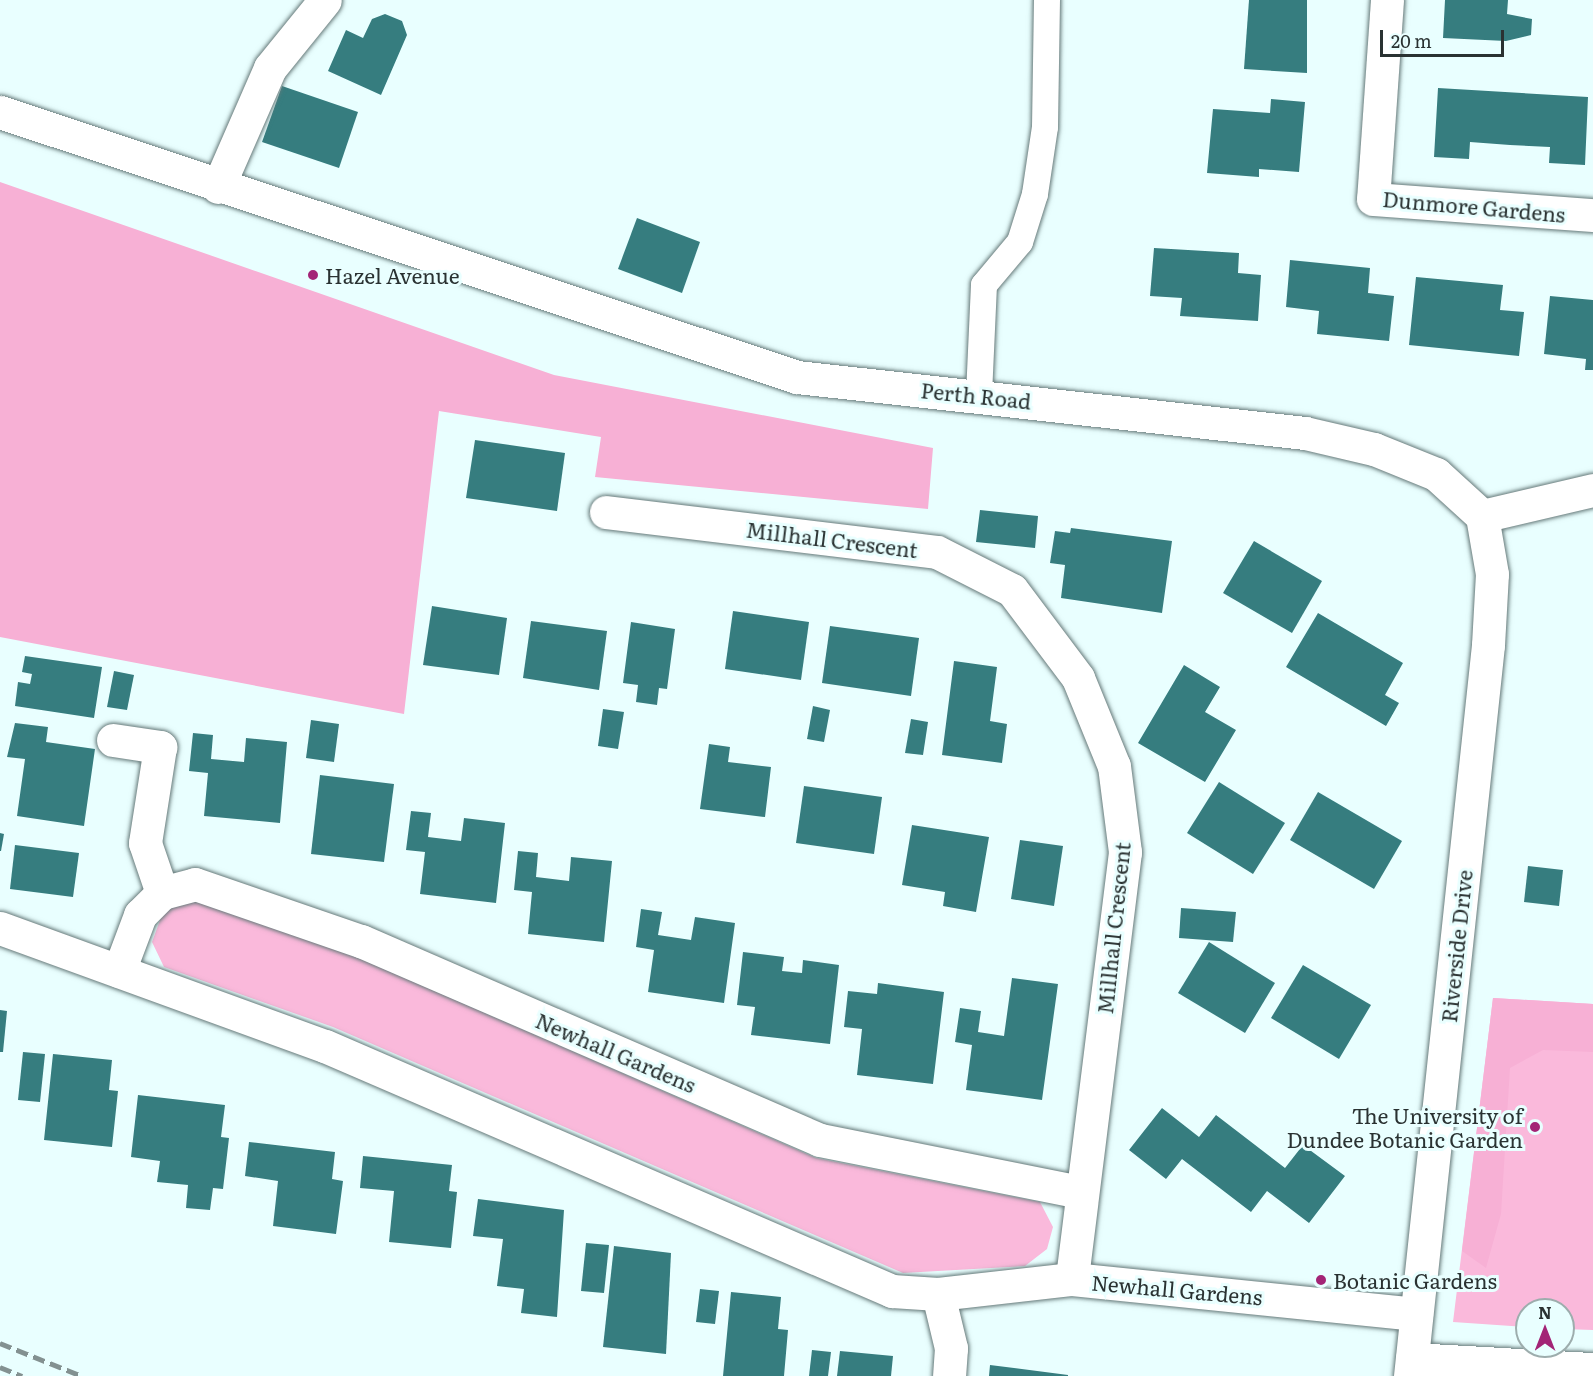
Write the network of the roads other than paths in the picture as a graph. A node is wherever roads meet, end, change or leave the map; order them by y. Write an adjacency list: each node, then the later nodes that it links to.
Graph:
1 (325, 0): 5 (street)
2 (1047, 0): 7 (lane)
3 (1387, 0): 6 (street, Dunmore Gardens)
4 (0, 112): 5 (street, Perth Road)
5 (218, 187): 7 (street, Perth Road)
6 (1593, 215)
7 (979, 395): 10 (street, Perth Road)
8 (1593, 490): 10 (street)
9 (606, 512): 15 (street, Millhall Crescent)
10 (1482, 516): 18 (street, Riverside Drive)
11 (113, 740): 12 (street)
12 (162, 893): 14 (street, Newhall Gardens); 15 (street, Newhall Gardens)
13 (0, 928): 14 (street, Newhall Gardens)
14 (119, 971): 17 (street, Newhall Gardens)
15 (1081, 1192): 16 (street, Millhall Crescent)
16 (1072, 1279): 17 (street, Newhall Gardens); 18 (street, Newhall Gardens)
17 (938, 1294): 21 (street)
18 (1416, 1314): 20 (street, Riverside Drive)
19 (1593, 1369): 20 (street)
20 (1416, 1370)
21 (949, 1376)

